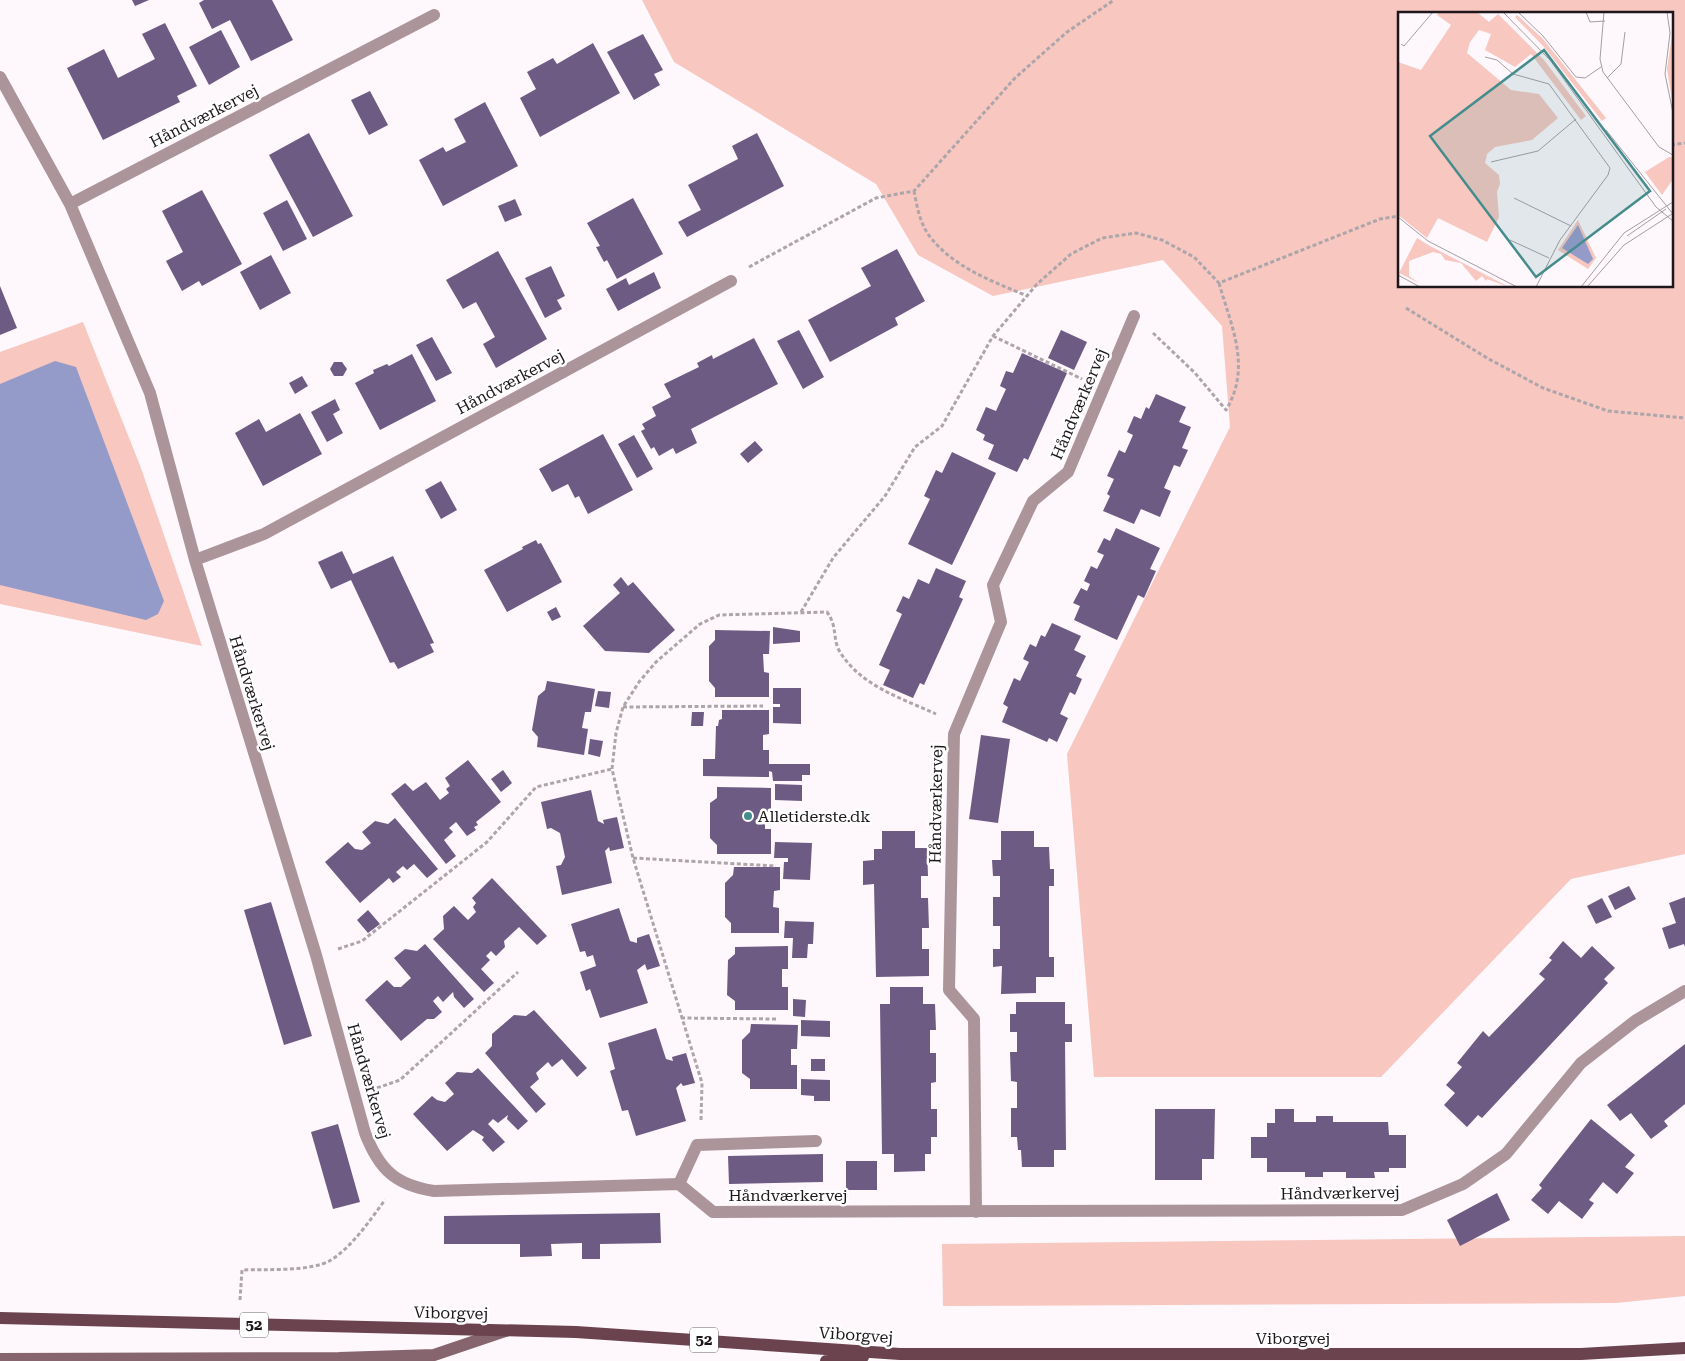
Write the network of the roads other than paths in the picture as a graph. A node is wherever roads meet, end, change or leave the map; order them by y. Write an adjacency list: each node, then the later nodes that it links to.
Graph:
1 (434, 15): 3 (street, Håndværkervej)
2 (0, 77): 3 (street, Håndværkervej)
3 (70, 204): 6 (street, Håndværkervej)
4 (731, 281): 6 (street, Håndværkervej)
5 (1134, 316): 10 (street, Håndværkervej)
6 (195, 560): 9 (street, Håndværkervej)
7 (1685, 991): 10 (street, Håndværkervej)
8 (816, 1141): 9 (street)
9 (679, 1184): 10 (street, Håndværkervej)
10 (976, 1212)
11 (0, 1318): 12 (main road, Viborgvej / 52)
12 (507, 1331): 14 (main road, Viborgvej / 52); 15 (main road)
13 (1685, 1348): 14 (main road, Viborgvej / 52)
14 (900, 1354): 16 (main road, Viborgvej / 52)
15 (0, 1359)
16 (826, 1361)

